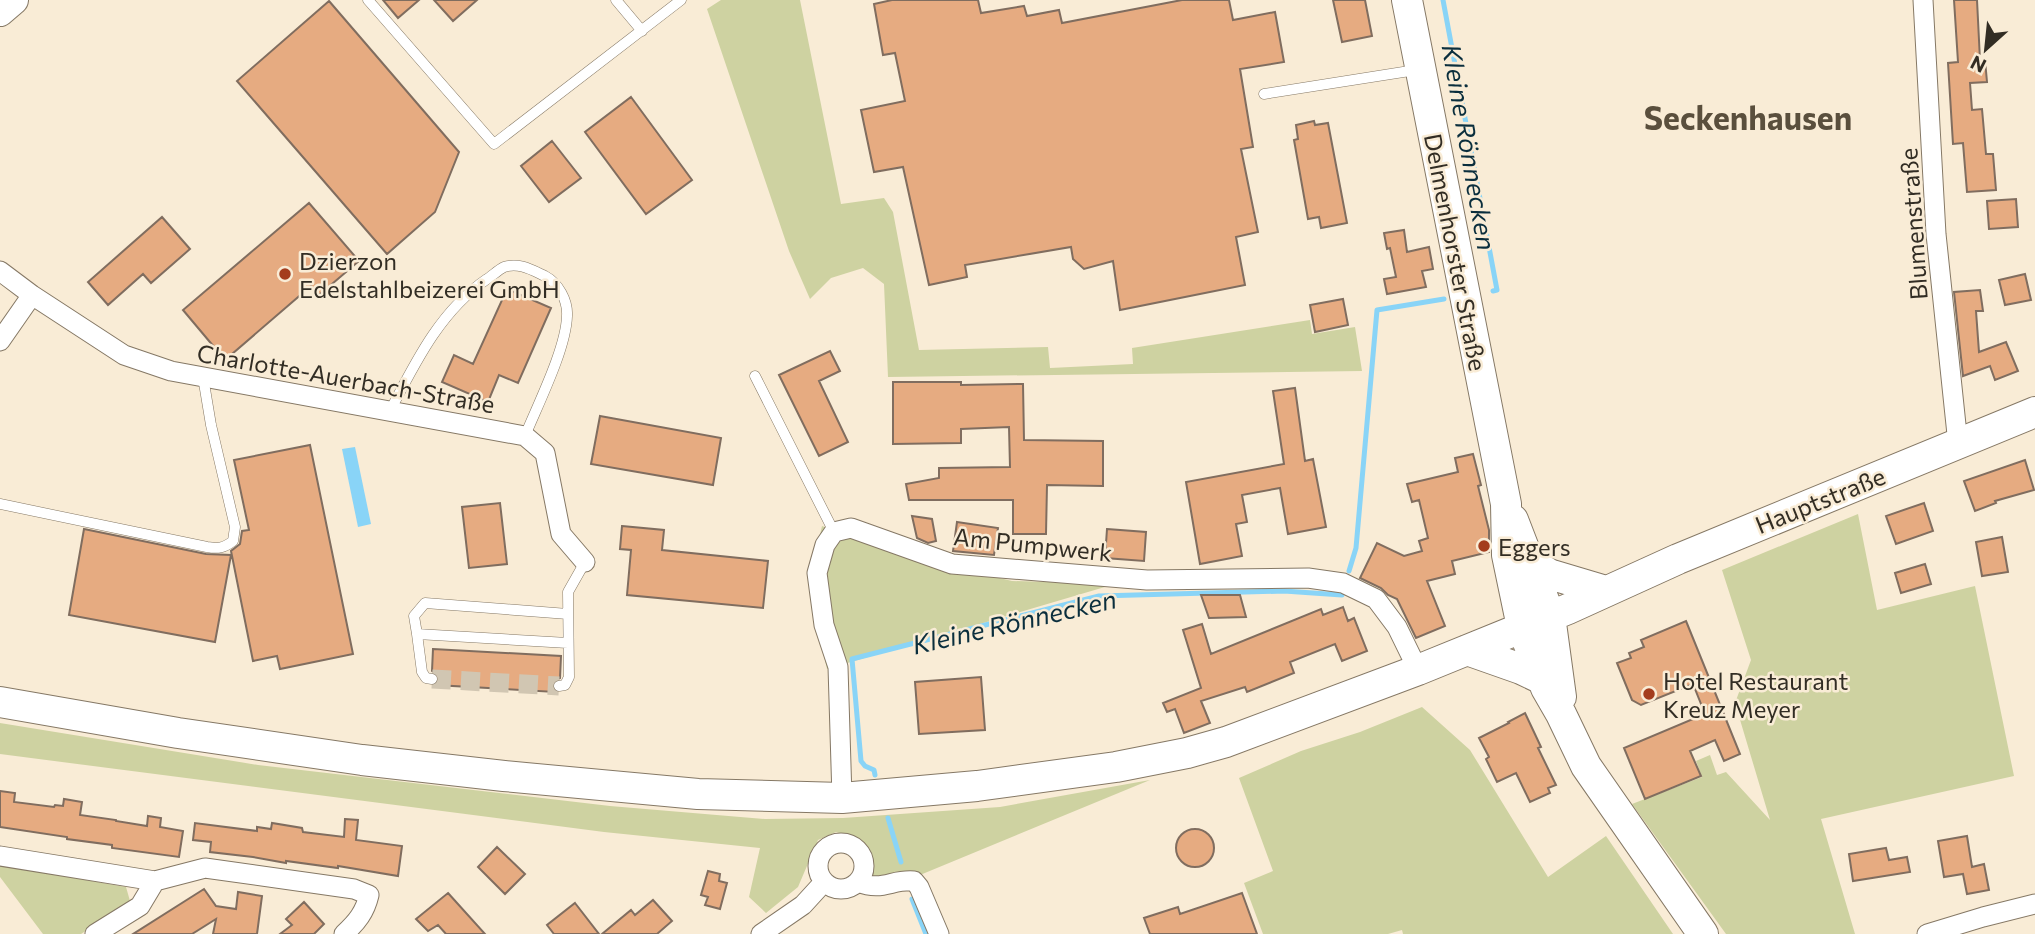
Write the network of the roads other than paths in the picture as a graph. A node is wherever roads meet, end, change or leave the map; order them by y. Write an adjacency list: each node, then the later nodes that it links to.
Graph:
1 (14, 0): 7 (street)
2 (368, 0): 8 (lane)
3 (616, 0): 8 (lane)
4 (681, 0): 8 (lane)
5 (1407, 0): 9 (main road, Delmenhorster Straße)
6 (1923, 0): 19 (street, Blumenstraße)
7 (0, 12)
8 (642, 31)
9 (1420, 69): 10 (lane); 21 (main road, Delmenhorster Straße)
10 (1264, 94)
11 (0, 271): 12 (street, Charlotte-Auerbach-Straße)
12 (32, 295): 13 (street); 15 (street, Charlotte-Auerbach-Straße)
13 (0, 341)
14 (755, 376): 22 (lane)
15 (203, 377): 16 (street, Charlotte-Auerbach-Straße); 20 (lane)
16 (390, 411): 18 (street, Charlotte-Auerbach-Straße); 18 (lane)
17 (2035, 412): 19 (main road, Hauptstraße)
18 (525, 436): 23 (street)
19 (1958, 444): 25 (main road, Hauptstraße)
20 (0, 504)
21 (1506, 504): 24 (main road, Delmenhorster Straße); 28 (main road, Delmenhorster Straße)
22 (834, 532): 32 (street, Am Pumpwerk); 38 (street)
23 (585, 562): 26 (lane)
24 (1530, 562): 25 (main road); 27 (main road, Delmenhorster Straße)
25 (1606, 591): 27 (main road, Hauptstraße)
26 (568, 614): 29 (lane); 30 (lane)
27 (1550, 616): 28 (main road, Hauptstraße); 37 (main road, Delmenhorster Straße)
28 (1522, 627): 31 (main road, Hauptstraße); 34 (main road, Delmenhorster Straße)
29 (417, 634): 30 (lane); 33 (lane)
30 (568, 643): 35 (lane)
31 (1467, 650): 32 (main road, Hauptstraße); 34 (main road)
32 (1418, 670): 38 (main road, Hauptstraße)
33 (432, 679)
34 (1542, 679): 37 (main road, Delmenhorster Straße)
35 (559, 686)
36 (0, 702): 38 (main road, Hauptstraße)
37 (1561, 714): 48 (main road, Delmenhorster Straße)
38 (842, 798)
39 (0, 856): 40 (street)
40 (155, 881): 44 (street); 45 (street)
41 (824, 881): 42 (street); 42 (street); 46 (street)
42 (859, 882): 47 (street)
43 (2035, 904): 49 (street)
44 (95, 934)
45 (344, 934)
46 (761, 934)
47 (939, 934)
48 (1703, 934)
49 (1927, 934)

